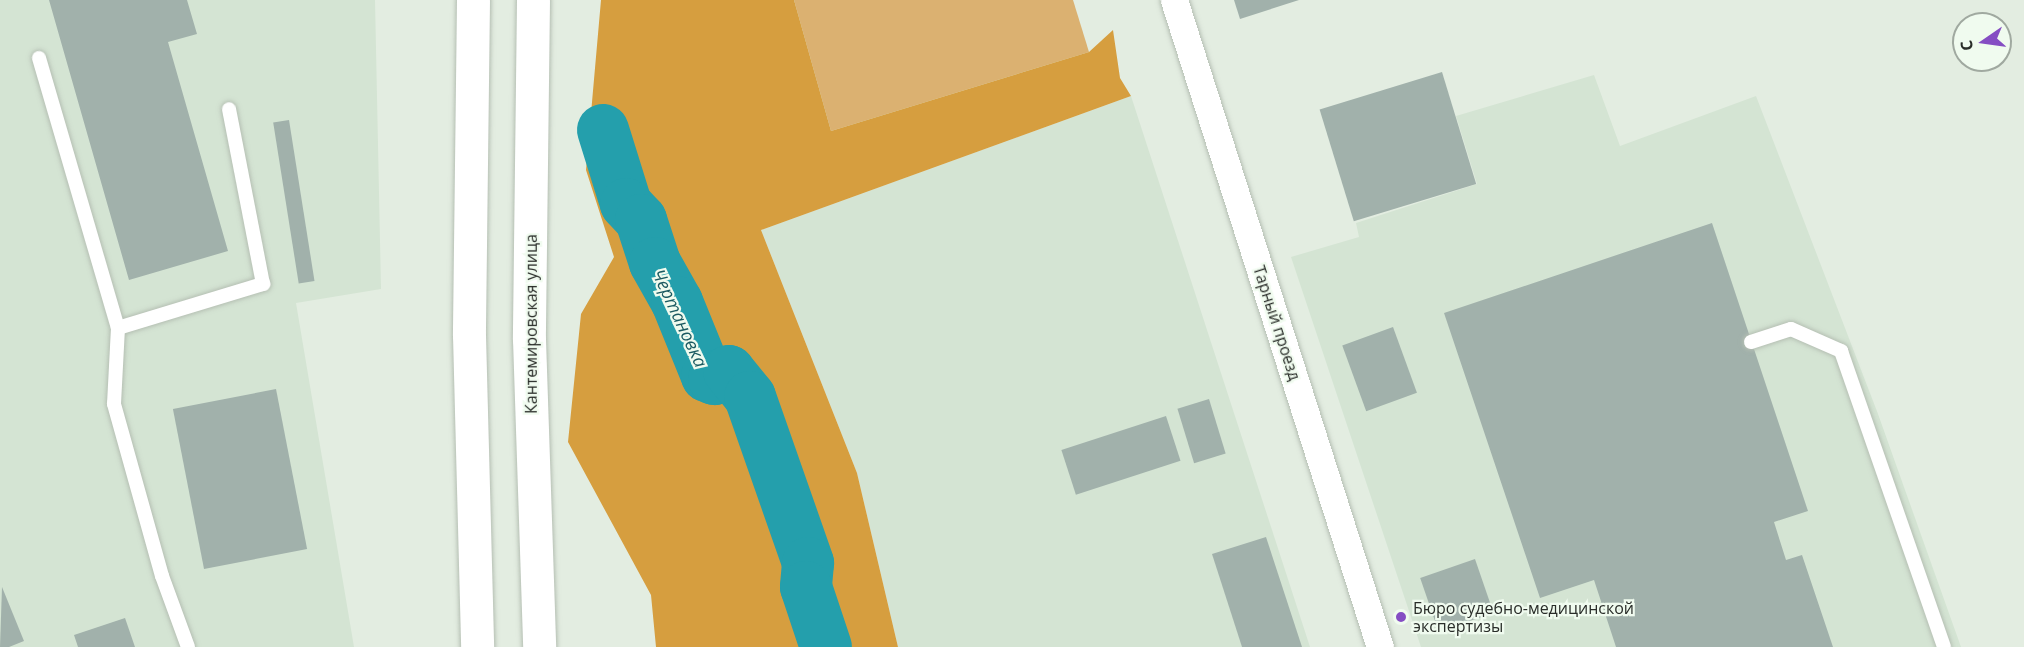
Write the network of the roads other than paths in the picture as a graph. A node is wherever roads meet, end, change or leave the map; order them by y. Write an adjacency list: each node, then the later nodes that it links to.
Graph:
1 (472, 0): 9 (main road)
2 (533, 0): 10 (main road, Кантемировская улица)
3 (1174, 0): 11 (street, Тарный проезд)
4 (39, 58): 6 (lane)
5 (229, 109): 6 (lane)
6 (118, 328): 8 (lane)
7 (1751, 342): 12 (lane)
8 (188, 647)
9 (477, 647)
10 (539, 647)
11 (1380, 647)
12 (1944, 647)

